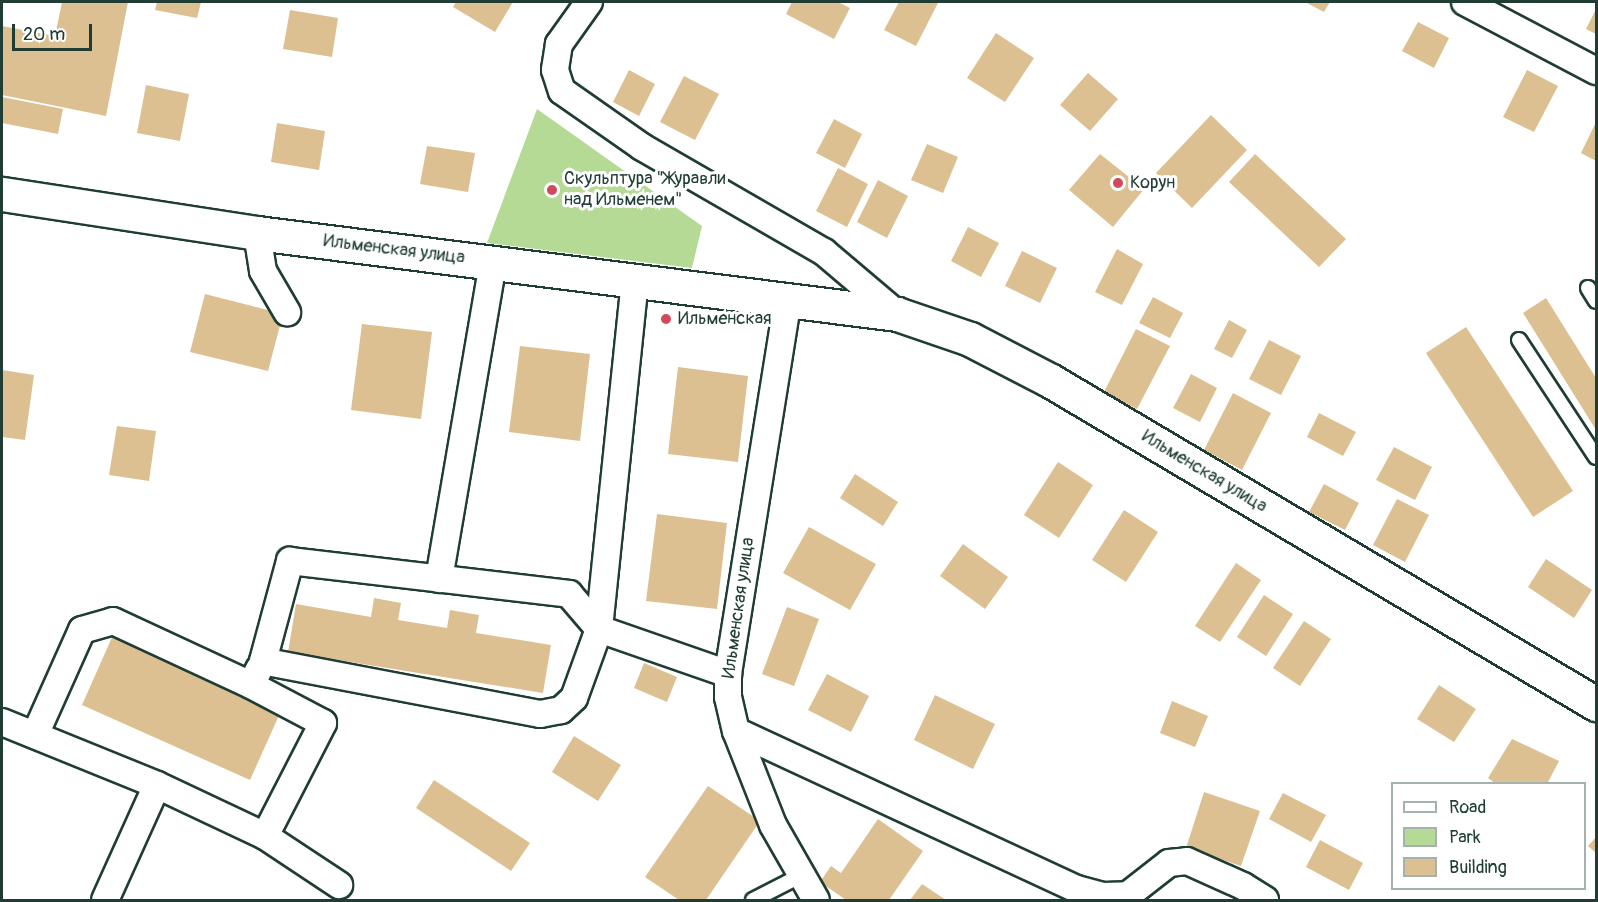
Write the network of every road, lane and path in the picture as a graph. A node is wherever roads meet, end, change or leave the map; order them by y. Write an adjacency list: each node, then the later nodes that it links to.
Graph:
1 (589, 2): 12 (street)
2 (1465, 2): 3 (street)
3 (1596, 70)
4 (2, 194): 5 (main road, Ильменская улица)
5 (257, 233): 6 (main road, Ильменская улица); 11 (street)
6 (493, 262): 7 (main road, Ильменская улица); 15 (street)
7 (635, 280): 9 (main road, Ильменская улица); 16 (street)
8 (1588, 288): 10 (lane)
9 (789, 299): 12 (main road, Ильменская улица); 18 (street, Ильменская улица)
10 (1596, 301)
11 (287, 312)
12 (897, 314): 20 (main road, Ильменская улица)
13 (1519, 340): 14 (lane)
14 (1596, 457)
15 (439, 579): 16 (street); 17 (street)
16 (599, 629): 17 (street); 18 (street)
17 (263, 661): 19 (street)
18 (728, 674): 22 (street, Ильменская улица)
19 (251, 685): 23 (street); 25 (street)
20 (1596, 704)
21 (2, 722): 23 (street)
22 (736, 731): 26 (street, Ильменская улица); 31 (street)
23 (35, 735): 24 (street)
24 (157, 785): 25 (street); 28 (street)
25 (266, 836): 27 (street)
26 (801, 875): 29 (lane); 30 (street, Ильменская улица)
27 (339, 885)
28 (105, 900)
29 (753, 900)
30 (816, 900)
31 (1265, 900)

